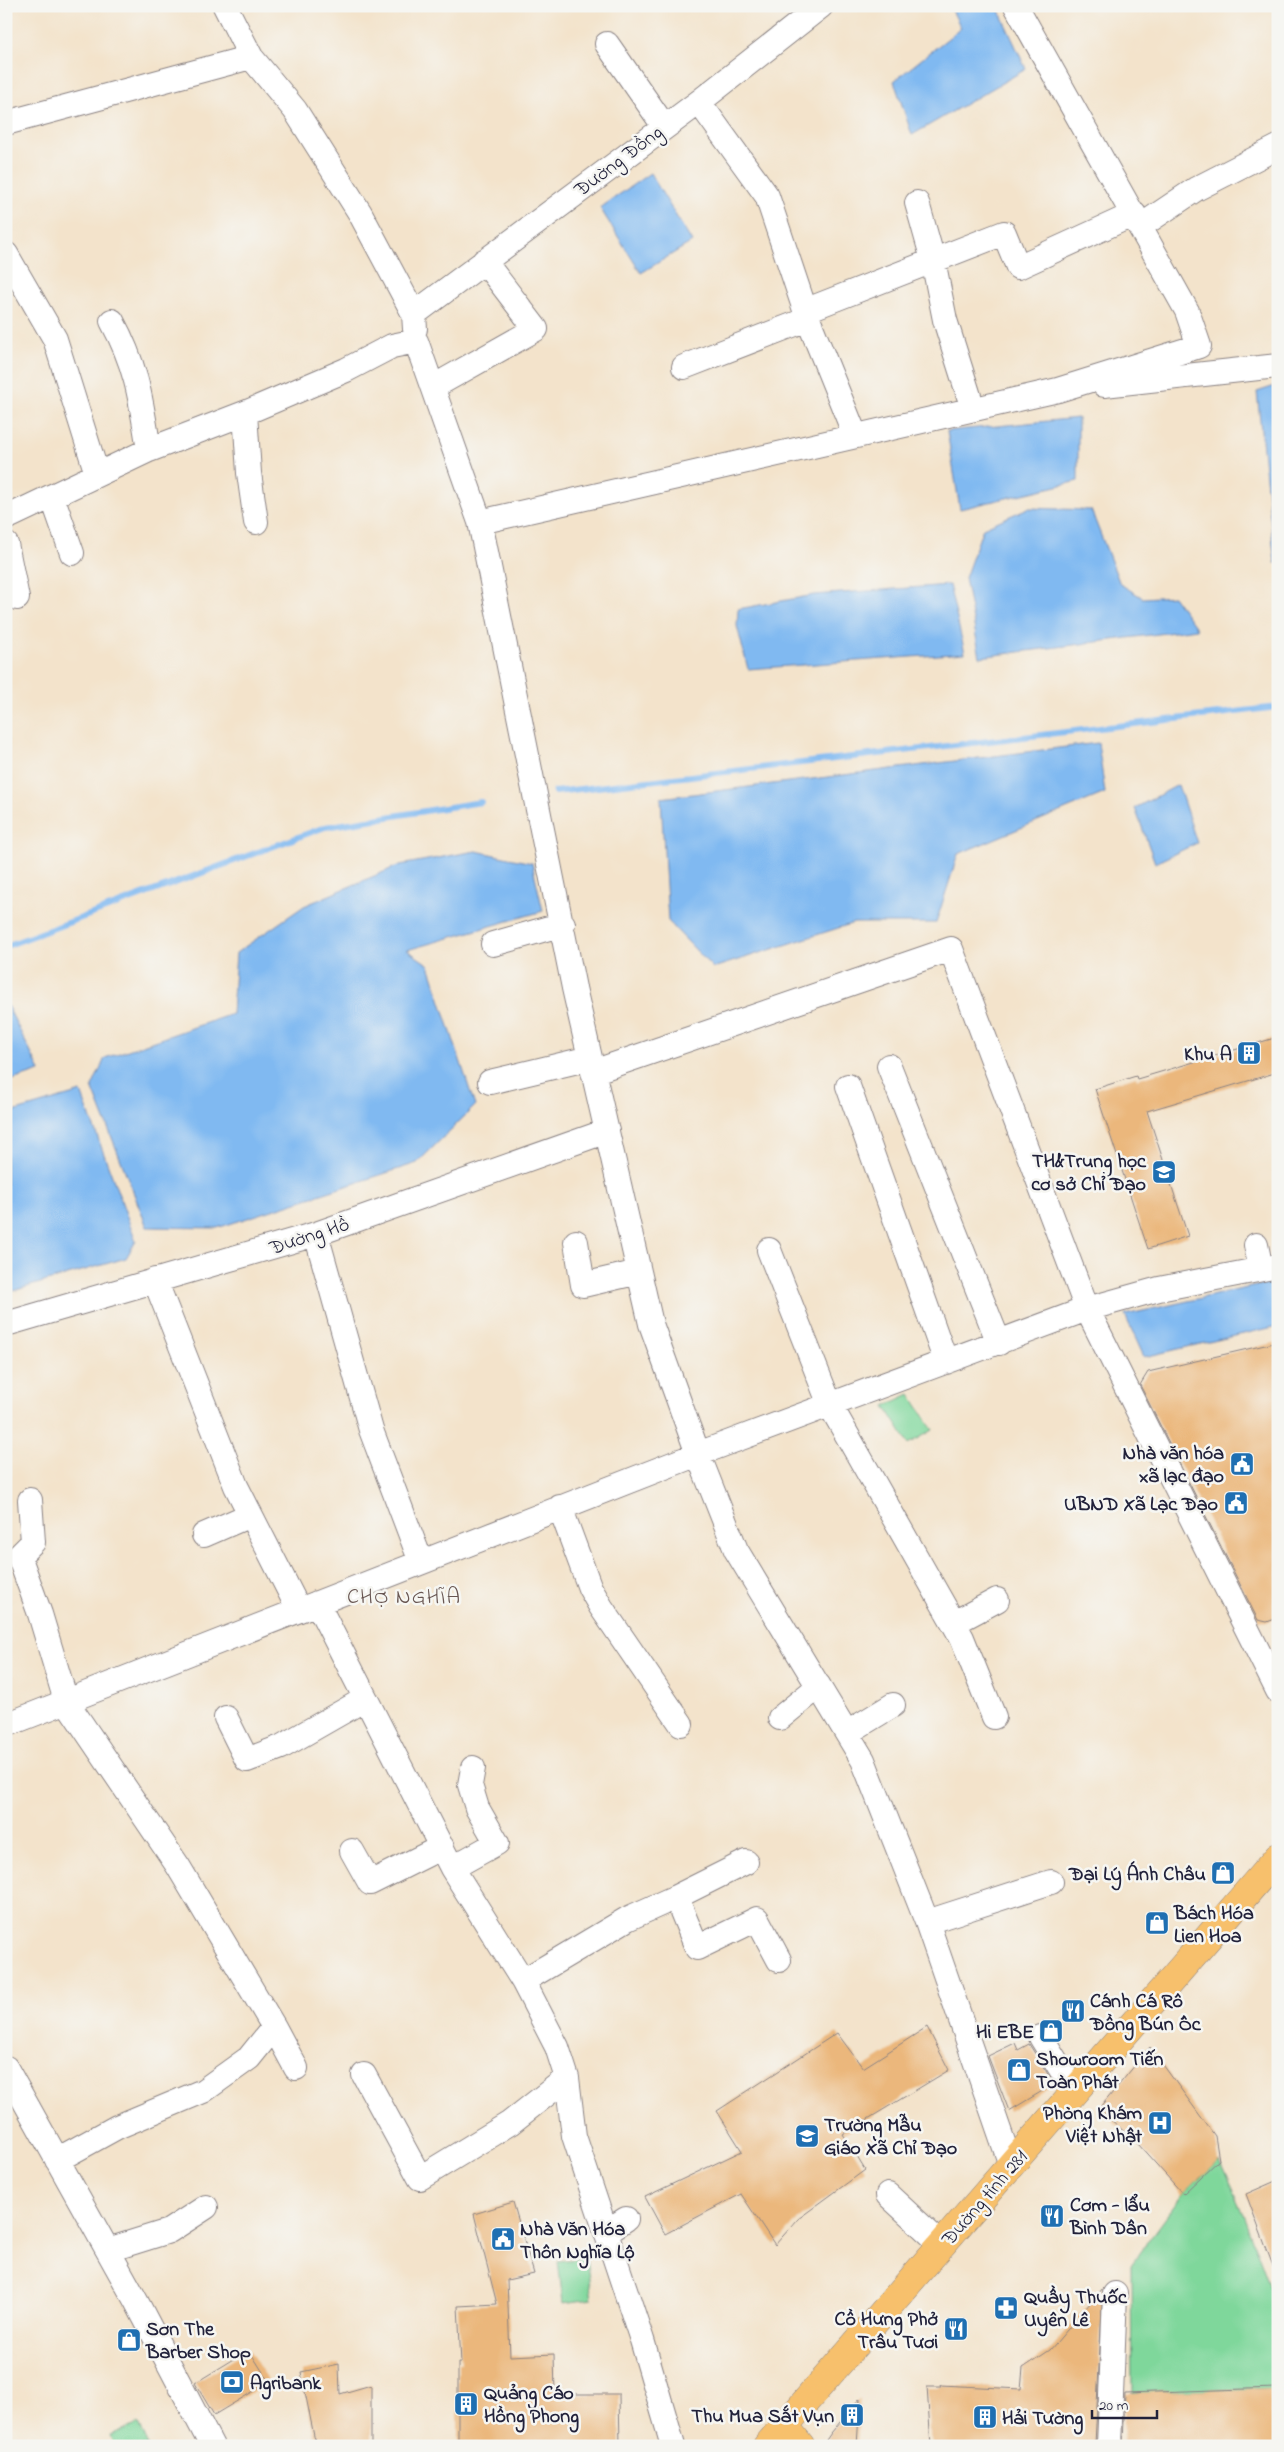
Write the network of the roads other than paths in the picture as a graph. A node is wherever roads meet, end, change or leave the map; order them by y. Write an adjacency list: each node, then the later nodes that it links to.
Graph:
1 (226, 6): 5 (street)
2 (821, 6): 6 (street, Đường Đồng)
3 (1016, 6): 11 (street)
4 (607, 44): 8 (street)
5 (251, 57): 7 (street); 15 (street)
6 (699, 102): 8 (street, Đường Đồng); 16 (street)
7 (6, 123)
8 (664, 126): 14 (street, Đường Đồng)
9 (1278, 147): 11 (street)
10 (917, 203): 13 (street)
11 (1138, 220): 13 (street); 19 (street)
12 (6, 254): 29 (street)
13 (934, 260): 16 (street); 25 (street)
14 (484, 261): 15 (street, Đường Đồng); 23 (street)
15 (414, 314): 18 (street)
16 (808, 314): 21 (street); 27 (street)
17 (112, 321): 28 (street)
18 (416, 341): 23 (street); 26 (street)
19 (1199, 346): 22 (street); 24 (street)
20 (1278, 366): 22 (street)
21 (684, 367)
22 (1206, 375): 24 (street)
23 (433, 387): 33 (street)
24 (1058, 390): 25 (street)
25 (973, 409): 27 (street)
26 (245, 413): 28 (street); 32 (street)
27 (855, 435): 33 (street)
28 (150, 450): 29 (street)
29 (97, 474): 30 (street)
30 (52, 496): 31 (street); 35 (street)
31 (6, 518)
32 (256, 522)
33 (480, 522): 37 (street)
34 (6, 544): 36 (street)
35 (72, 553)
36 (17, 598)
37 (563, 924): 38 (street); 39 (street)
38 (493, 944)
39 (591, 1065): 41 (street); 43 (street); 51 (street)
40 (889, 1066): 53 (street)
41 (490, 1082)
42 (848, 1086): 54 (street)
43 (607, 1130): 44 (street, Đường Hồ); 49 (street)
44 (316, 1234): 50 (street, Đường Hồ); 62 (street)
45 (576, 1242): 49 (street)
46 (1256, 1245): 48 (street)
47 (769, 1250): 55 (street)
48 (1270, 1268): 51 (street)
49 (639, 1272): 56 (street)
50 (155, 1280): 52 (street, Đường Hồ); 59 (street)
51 (1087, 1310): 53 (street); 66 (street)
52 (6, 1324)
53 (999, 1342): 54 (street)
54 (946, 1362): 55 (street)
55 (830, 1405): 56 (street); 65 (street)
56 (698, 1454): 58 (street); 67 (street)
57 (30, 1500): 61 (street)
58 (560, 1507): 62 (street); 75 (street)
59 (250, 1515): 60 (street); 64 (street)
60 (204, 1535)
61 (13, 1555): 70 (street)
62 (422, 1562): 64 (street)
63 (997, 1600): 65 (street)
64 (308, 1607): 69 (street); 70 (street)
65 (954, 1624): 74 (street)
66 (1270, 1656): 68 (street)
67 (819, 1686): 73 (street); 77 (street)
68 (1278, 1691)
69 (364, 1699): 72 (street); 79 (street)
70 (66, 1701): 76 (street); 89 (street)
71 (893, 1705): 77 (street)
72 (226, 1718)
73 (780, 1718)
74 (994, 1718)
75 (681, 1724)
76 (6, 1725)
77 (847, 1733): 86 (street)
78 (473, 1768): 83 (street)
79 (442, 1847): 80 (street); 83 (street)
80 (352, 1851)
81 (1278, 1857): 95 (main road, Đường tỉnh 281)
82 (746, 1862): 85 (street)
83 (452, 1868): 88 (street)
84 (1051, 1882): 86 (street)
85 (676, 1897): 87 (street); 88 (street)
86 (927, 1922): 97 (street)
87 (779, 1960)
88 (523, 1981): 94 (street)
89 (274, 2027): 92 (street); 96 (street)
90 (1041, 2037): 95 (street)
91 (6, 2068): 96 (street)
92 (296, 2068)
93 (364, 2075): 94 (street)
94 (567, 2078): 101 (street)
95 (1075, 2092): 97 (main road, Đường tỉnh 281)
96 (57, 2160): 103 (street)
97 (1012, 2165): 102 (main road, Đường tỉnh 281)
98 (888, 2195): 102 (street)
99 (206, 2207): 103 (street)
100 (626, 2219): 101 (street)
101 (597, 2223): 107 (street)
102 (942, 2245): 105 (main road, Đường tỉnh 281)
103 (108, 2250): 106 (street)
104 (1116, 2294): 109 (street)
105 (793, 2436): 108 (main road, Đường tỉnh 281)
106 (212, 2446)
107 (673, 2446)
108 (767, 2446)
109 (1109, 2446)

